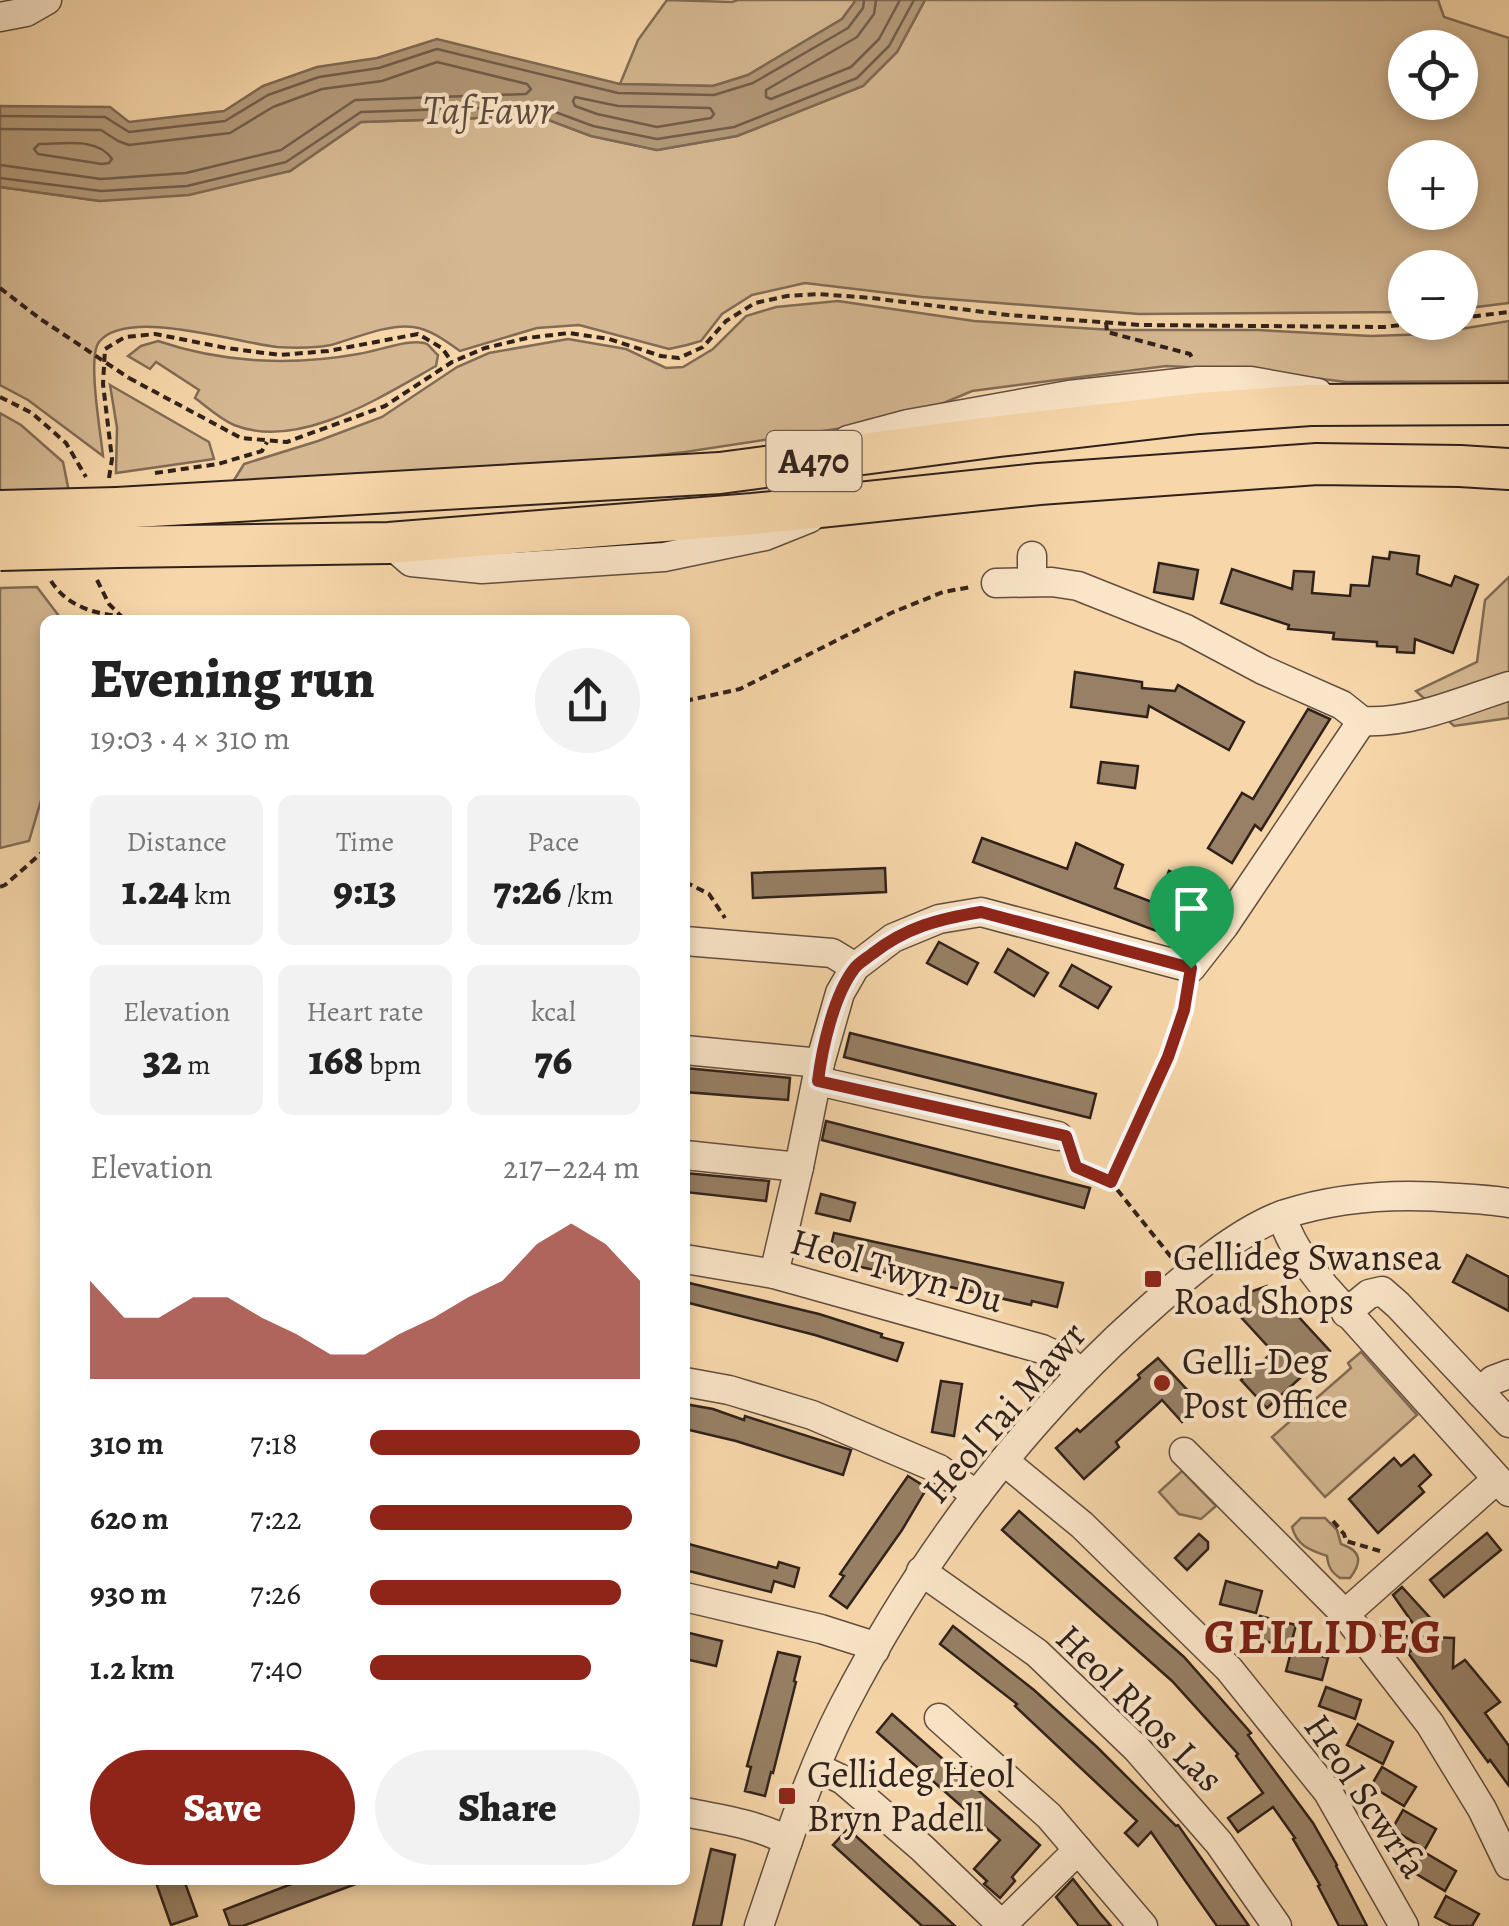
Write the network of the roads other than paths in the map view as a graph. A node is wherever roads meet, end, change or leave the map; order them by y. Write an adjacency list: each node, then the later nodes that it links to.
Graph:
1 (46, 0): 2 (street)
2 (0, 17)
3 (1375, 403): 4 (highway, A470); 6 (highway, A470); 6 (street)
4 (1509, 404)
5 (1509, 469): 8 (highway, A470)
6 (720, 473): 8 (highway, A470)
7 (0, 511): 8 (highway, A470, bridge)
8 (114, 517): 9 (highway, A470, bridge)
9 (0, 550)
10 (996, 584): 12 (street)
11 (1509, 686): 12 (street)
12 (1362, 721): 14 (street)
13 (690, 941): 14 (street)
14 (855, 967): 16 (street)
15 (690, 1051): 16 (street)
16 (819, 1072): 17 (street); 19 (street)
17 (1058, 1136)
18 (690, 1156): 19 (street)
19 (799, 1168): 23 (street)
20 (1509, 1204): 21 (street, Heol Tai Mawr)
21 (1282, 1215): 24 (street); 25 (street, Heol Tai Mawr)
22 (690, 1260): 23 (street, Heol Twyn Du)
23 (774, 1274): 25 (street, Heol Twyn Du)
24 (1346, 1313): 28 (street); 32 (street)
25 (1081, 1374): 31 (street, Heol Tai Mawr)
26 (1509, 1374): 28 (street)
27 (690, 1383): 33 (street)
28 (1480, 1392): 29 (street)
29 (1509, 1423)
30 (1184, 1452): 36 (street)
31 (1004, 1461): 33 (street, Heol Tai Mawr); 48 (street, Heol Scwrfa)
32 (1503, 1486): 36 (street)
33 (977, 1494): 34 (street, Heol Tai Mawr)
34 (922, 1571): 37 (street, Heol Tai Mawr); 47 (street, Heol Rhos Las)
35 (690, 1598): 37 (street)
36 (1344, 1614): 43 (street)
37 (875, 1650): 39 (street, Heol Tai Mawr)
38 (940, 1718): 42 (street)
39 (816, 1767): 41 (street, Heol Tai Mawr); 45 (street)
40 (690, 1813): 41 (street)
41 (788, 1841): 44 (street, Heol Tai Mawr)
42 (1078, 1850): 45 (street); 46 (street)
43 (1509, 1865)
44 (759, 1926)
45 (1002, 1926)
46 (1143, 1926)
47 (1277, 1926)
48 (1404, 1926)

